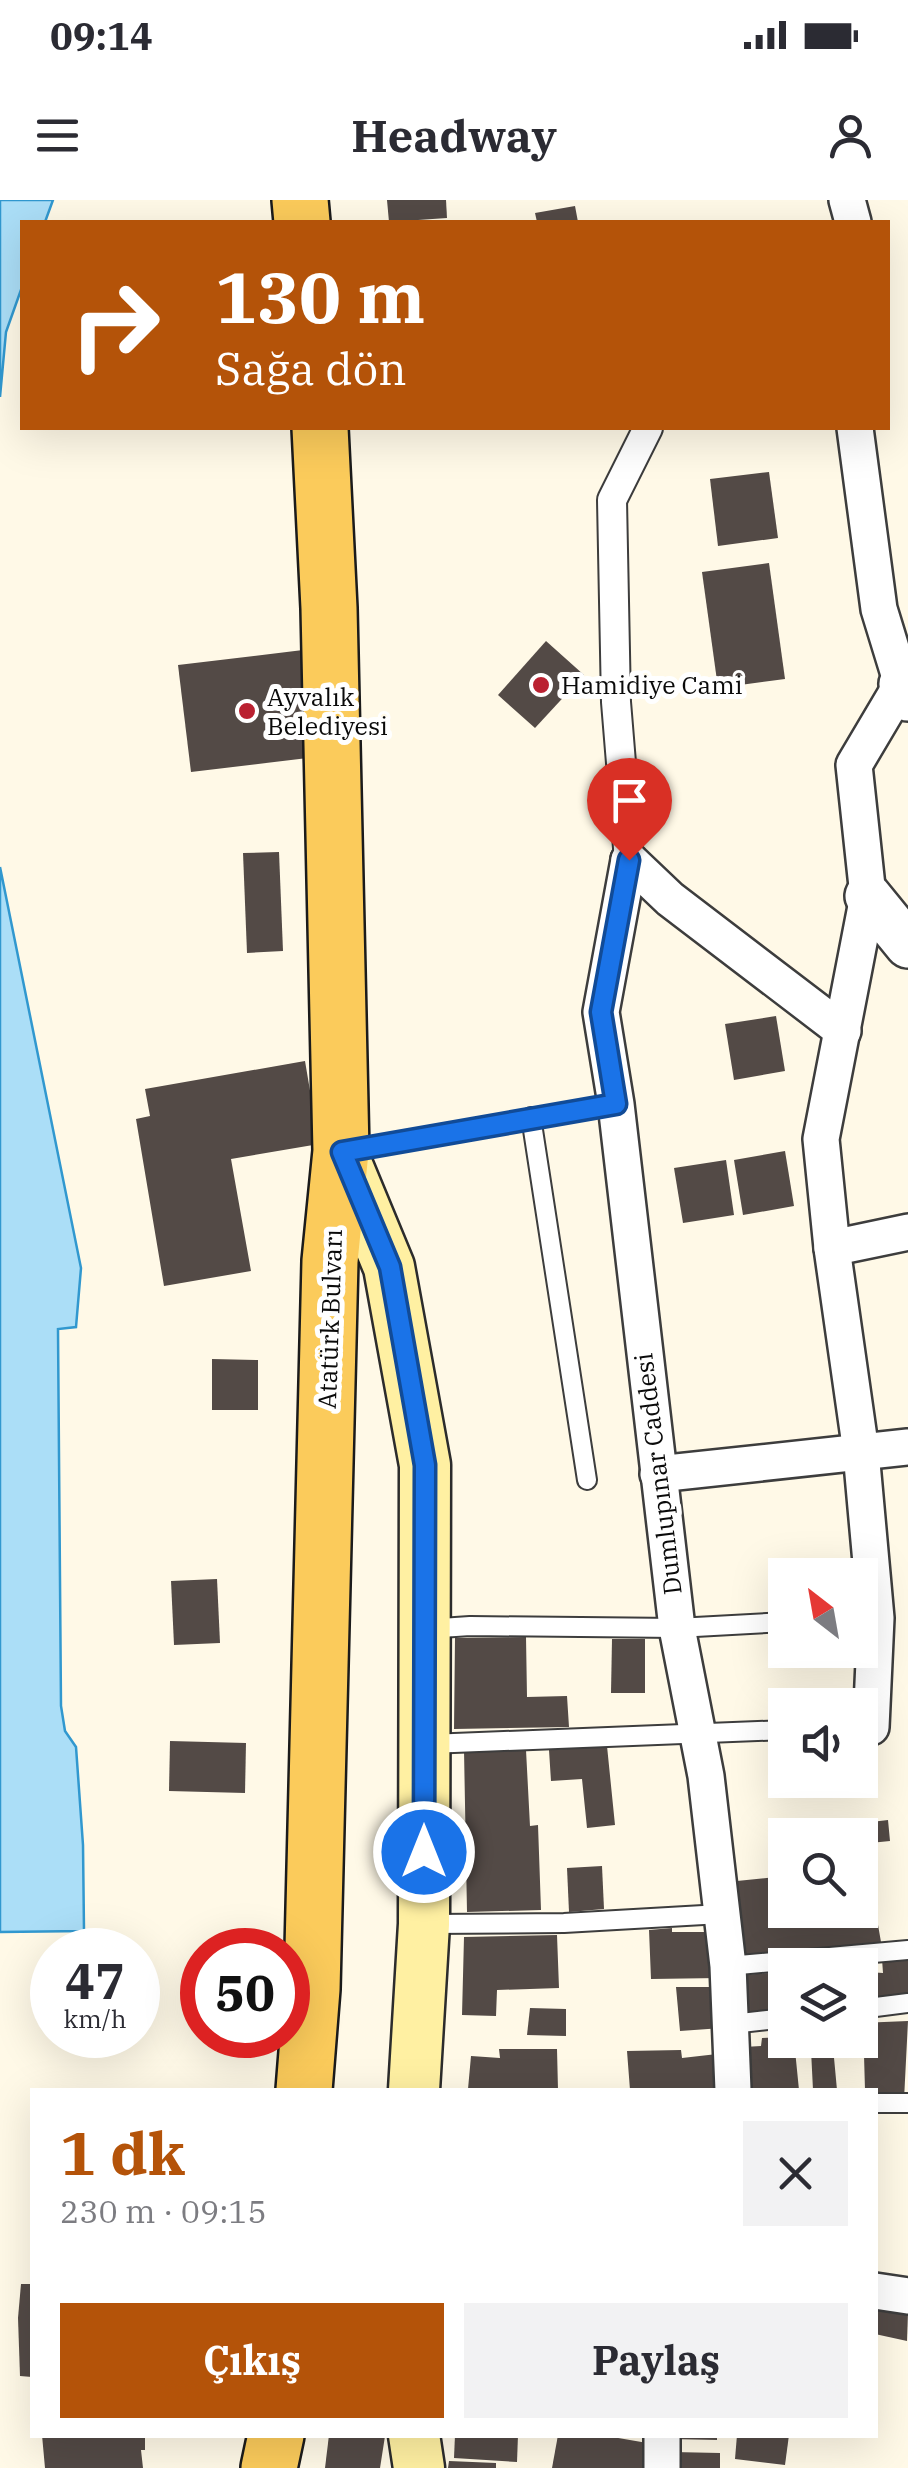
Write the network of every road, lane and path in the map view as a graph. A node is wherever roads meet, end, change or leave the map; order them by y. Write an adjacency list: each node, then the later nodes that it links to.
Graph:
1 (320, 430): 11 (main road, Atatürk Bulvarı)
2 (647, 430): 5 (street)
3 (855, 430): 4 (street)
4 (906, 684): 6 (street)
5 (629, 860): 8 (street); 9 (street, Dumlupınar Caddesi)
6 (868, 896): 7 (street); 8 (street)
7 (908, 945)
8 (843, 1031): 13 (street)
9 (616, 1104): 10 (lane); 16 (street, Dumlupınar Caddesi)
10 (532, 1117): 11 (lane); 17 (lane)
11 (342, 1152): 21 (main road); 33 (main road, Atatürk Bulvarı)
12 (908, 1232): 13 (street)
13 (832, 1248): 15 (street)
14 (908, 1447): 15 (street)
15 (861, 1452): 16 (street); 18 (street)
16 (658, 1474): 20 (street, Dumlupınar Caddesi)
17 (587, 1480)
18 (865, 1558)
19 (768, 1623): 20 (lane)
20 (677, 1628): 21 (lane); 23 (street, Dumlupınar Caddesi)
21 (424, 1630): 24 (main road)
22 (768, 1731): 23 (lane)
23 (700, 1733): 24 (lane); 25 (street, Dumlupınar Caddesi)
24 (424, 1744): 26 (main road)
25 (721, 1914): 26 (lane); 28 (street, Dumlupınar Caddesi)
26 (424, 1924): 34 (main road)
27 (908, 1950): 28 (lane)
28 (728, 1966): 32 (street, Dumlupınar Caddesi)
29 (908, 2004): 30 (lane)
30 (878, 2007)
31 (768, 2020): 32 (lane)
32 (732, 2024): 35 (street, Dumlupınar Caddesi)
33 (304, 2088)
34 (414, 2088)
35 (733, 2088)
36 (878, 2103): 37 (lane)
37 (908, 2103)
38 (878, 2291): 39 (street)
39 (908, 2296)
40 (275, 2438): 43 (main road)
41 (414, 2438): 44 (main road)
42 (662, 2438): 45 (street)
43 (269, 2468)
44 (419, 2468)
45 (662, 2468)

